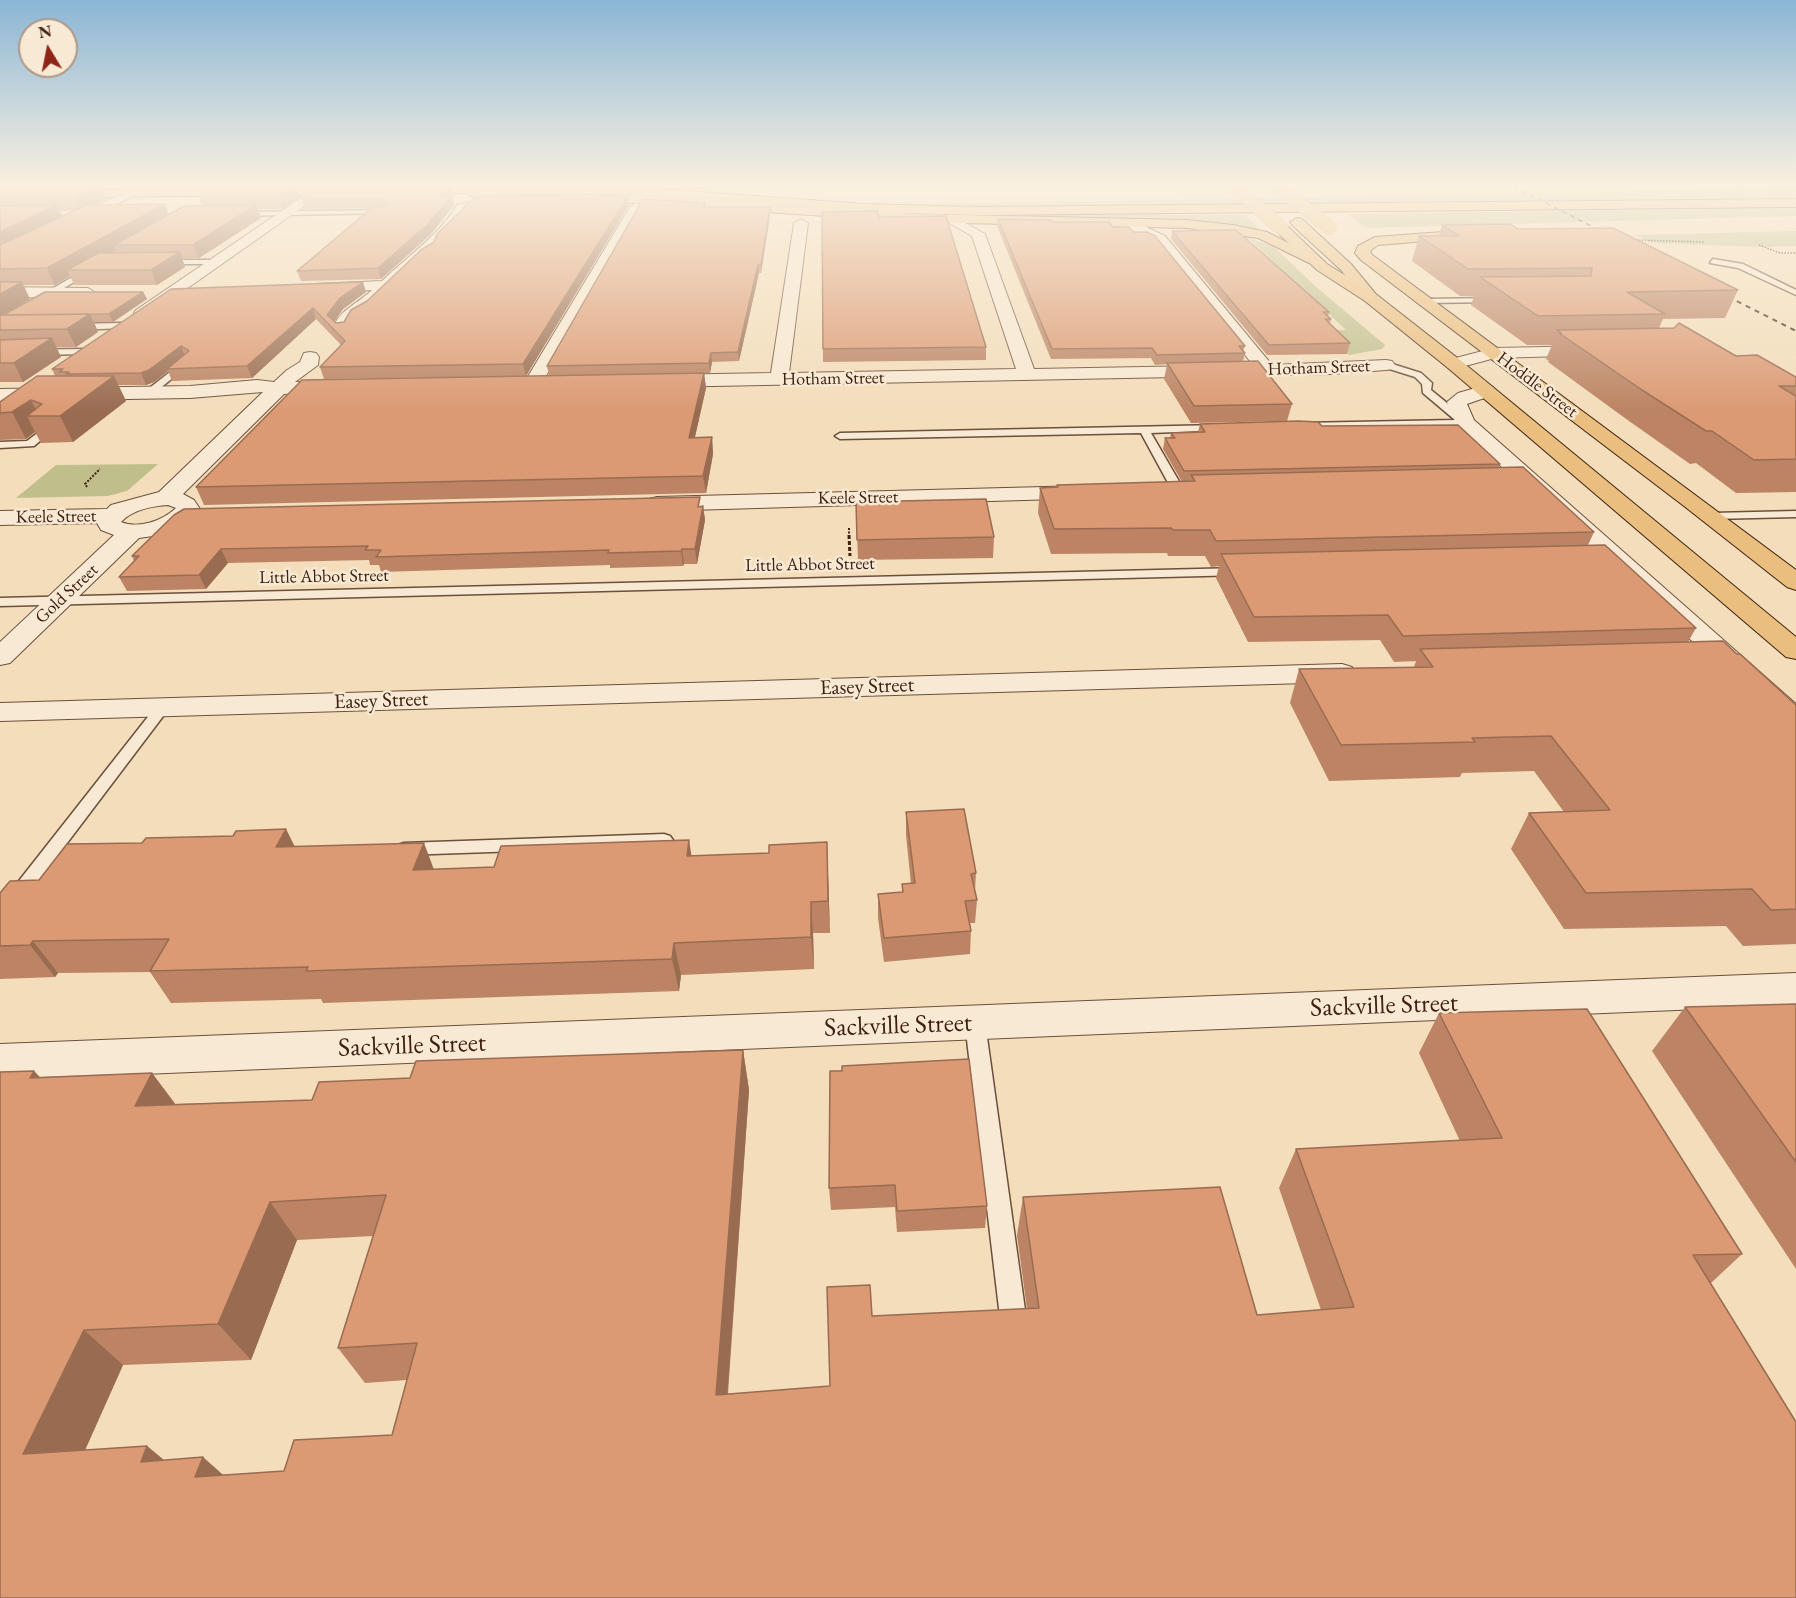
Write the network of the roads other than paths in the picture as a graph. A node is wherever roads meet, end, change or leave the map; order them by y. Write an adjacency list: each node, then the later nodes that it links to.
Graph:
1 (149, 262): 2 (lane)
2 (218, 262): 16 (street)
3 (410, 262): 43 (street)
4 (604, 262): 39 (street)
5 (796, 262): 37 (street)
6 (988, 262): 35 (street)
7 (1178, 262): 34 (street)
8 (1316, 262): 20 (main road, Hoddle Street)
9 (1343, 262): 20 (main road, Hoddle Street)
10 (1371, 262): 22 (main road, Hoddle Street)
11 (1716, 262): 17 (lane)
12 (103, 263): 18 (lane)
13 (204, 291): 16 (street)
14 (0, 292): 18 (street)
15 (149, 292): 16 (street)
16 (173, 292): 24 (street)
17 (1796, 292)
18 (49, 293): 19 (street); 23 (lane)
19 (105, 293)
20 (1371, 298): 31 (main road, Hoddle Street)
21 (1507, 300): 22 (lane)
22 (1426, 301): 29 (main road, Hoddle Street)
23 (28, 305)
24 (121, 326): 25 (lane); 26 (street)
25 (64, 327)
26 (83, 351): 28 (lane); 32 (street)
27 (1609, 351): 29 (street)
28 (0, 353)
29 (1494, 353): 31 (street); 56 (main road, Hoddle Street)
30 (188, 362): 45 (lane)
31 (1454, 364): 44 (main road, Hoddle Street)
32 (63, 365)
33 (1386, 365): 34 (street, Hotham Street); 49 (lane)
34 (1267, 370): 35 (street, Hotham Street)
35 (1027, 375): 37 (street, Hotham Street)
36 (43, 378): 47 (street)
37 (779, 380): 38 (street, Hotham Street)
38 (639, 382)
39 (533, 383): 40 (street); 41 (street)
40 (557, 383)
41 (510, 384)
42 (357, 386): 43 (street)
43 (279, 388): 45 (street); 63 (street)
44 (1486, 391): 49 (street); 57 (main road, Hoddle Street)
45 (150, 392): 47 (street)
46 (0, 394): 47 (street)
47 (21, 394): 48 (street)
48 (0, 410)
49 (1465, 423): 50 (lane); 58 (street)
50 (1286, 427)
51 (1227, 428): 52 (lane)
52 (1145, 429): 54 (lane); 61 (lane)
53 (48, 430): 55 (lane)
54 (840, 436)
55 (0, 445)
56 (1644, 465): 57 (main road); 69 (main road, Hoddle Street)
57 (1590, 477): 71 (main road, Hoddle Street)
58 (1531, 482): 59 (street); 80 (street)
59 (1503, 483)
60 (1201, 490): 61 (street)
61 (1168, 491)
62 (1099, 493): 64 (street, Keele Street)
63 (165, 499): 65 (street); 68 (street)
64 (636, 504)
65 (184, 513): 66 (street); 72 (street)
66 (208, 513)
67 (1796, 514): 69 (lane)
68 (112, 516): 70 (street, Keele Street); 72 (street)
69 (1712, 516): 71 (main road); 74 (main road, Hoddle Street)
70 (0, 518)
71 (1640, 518): 77 (main road, Hoddle Street)
72 (133, 531): 75 (street, Gold Street)
73 (1254, 572): 75 (lane, Little Abbot Street)
74 (1796, 582)
75 (59, 601): 76 (lane, Little Abbot Street); 78 (street, Gold Street)
76 (0, 602)
77 (1796, 651)
78 (0, 657)
79 (1698, 663): 80 (street)
80 (1734, 663): 84 (street)
81 (1366, 673): 82 (street, Easey Street)
82 (163, 707): 83 (street, Easey Street); 88 (lane)
83 (0, 712)
84 (1796, 720)
85 (664, 840): 86 (lane)
86 (389, 850)
87 (91, 860): 88 (lane)
88 (43, 862): 89 (lane)
89 (0, 918)
90 (1796, 989): 91 (street, Sackville Street)
91 (975, 1023): 92 (street, Sackville Street); 93 (lane)
92 (0, 1062)
93 (1013, 1317)

